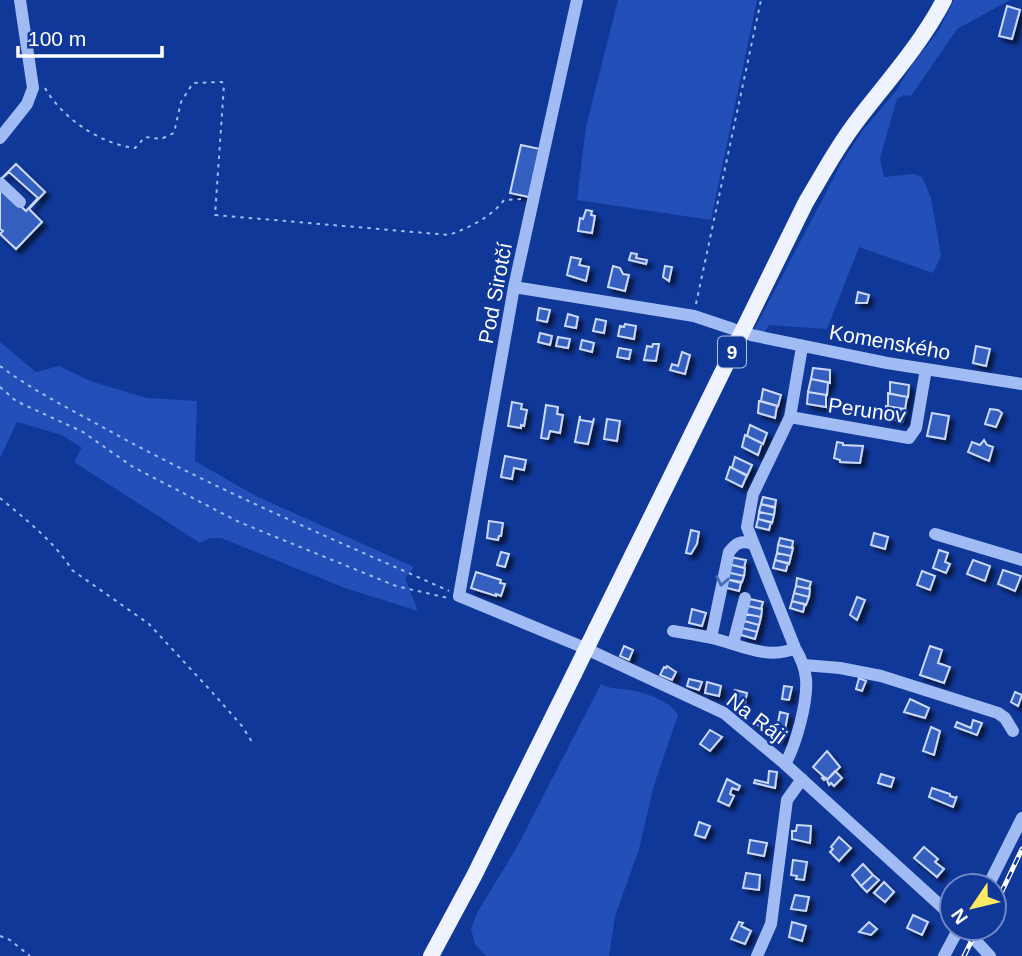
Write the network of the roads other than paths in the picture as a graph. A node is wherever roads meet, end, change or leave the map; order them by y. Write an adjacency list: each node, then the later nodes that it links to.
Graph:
1 (20, 0): 4 (street)
2 (577, 0): 7 (street, Pod Sirotčí)
3 (944, 0): 33 (main road, 9, bridge)
4 (0, 138)
5 (0, 183): 6 (street)
6 (20, 202)
7 (514, 287): 8 (street); 19 (street, Pod Sirotčí)
8 (733, 329)
9 (751, 335): 10 (street, Komenského)
10 (803, 347): 11 (street, Komenského); 13 (street)
11 (926, 369): 12 (street, Komenského); 14 (street, Perunov)
12 (1022, 384)
13 (790, 417): 14 (street, Perunov); 17 (street)
14 (913, 435): 15 (street)
15 (922, 448)
16 (935, 534): 18 (street)
17 (752, 544): 22 (street, one-way to 22); 24 (street)
18 (1022, 560)
19 (459, 596): 27 (street, Na Ráji)
20 (745, 598): 23 (street)
21 (673, 631): 22 (street)
22 (711, 638): 23 (street)
23 (733, 644): 24 (street)
24 (795, 648): 25 (street)
25 (804, 665): 26 (street); 27 (street)
26 (1013, 732)
27 (785, 764): 28 (street, Na Ráji)
28 (802, 779): 31 (street, Na Ráji); 34 (street)
29 (1022, 818): 30 (street)
30 (995, 872)
31 (938, 903)
32 (976, 942): 35 (street)
33 (431, 956)
34 (757, 956)
35 (990, 956)

